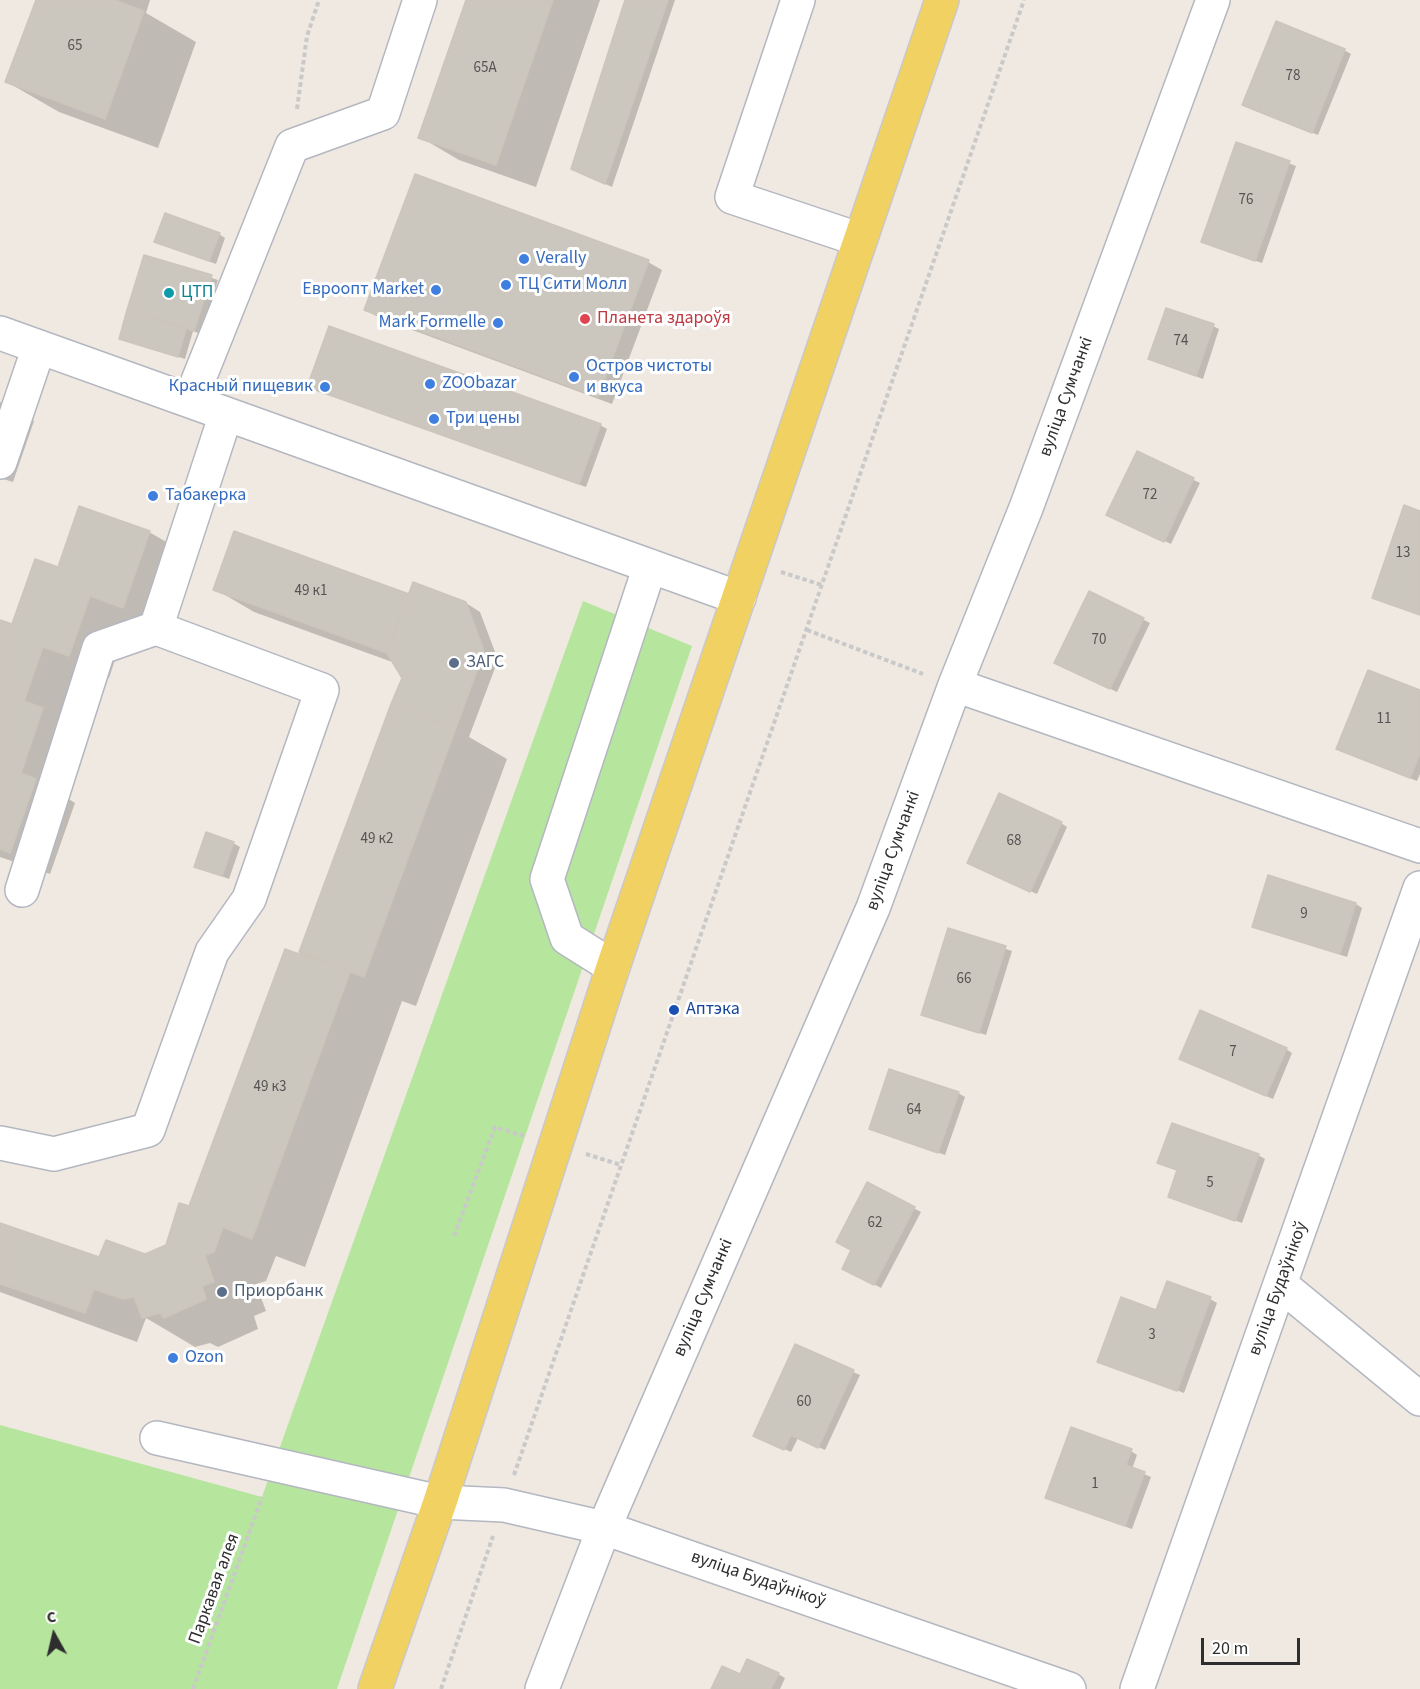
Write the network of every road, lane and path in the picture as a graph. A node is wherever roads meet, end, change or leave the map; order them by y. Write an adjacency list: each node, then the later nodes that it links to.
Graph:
1 (319, 0): 7 (path)
2 (420, 0): 7 (street)
3 (798, 0): 8 (street)
4 (942, 0): 8 (main road)
5 (1024, 0): 17 (path)
6 (1213, 0): 18 (street, вуліца Сумчанкі)
7 (292, 146): 11 (street)
8 (858, 239): 15 (main road)
9 (0, 333): 10 (street)
10 (39, 347): 11 (street); 13 (street)
11 (190, 401): 12 (street)
12 (226, 414): 14 (street); 16 (street)
13 (0, 462)
14 (650, 566): 15 (street); 22 (street)
15 (739, 598): 22 (main road)
16 (156, 627): 21 (street); 23 (street)
17 (807, 630): 18 (path); 29 (path)
18 (955, 686): 19 (street); 30 (street, вуліца Сумчанкі)
19 (1420, 846)
20 (1420, 888): 24 (street, вуліца Будаўнікоў)
21 (22, 890)
22 (613, 967): 28 (main road)
23 (0, 1143)
24 (1280, 1284): 25 (street); 36 (street, вуліца Будаўнікоў)
25 (1420, 1399)
26 (157, 1438): 28 (street, вуліца Будаўнікоў)
27 (262, 1497): 31 (path, Паркавая алея)
28 (440, 1502): 29 (street, вуліца Будаўнікоў); 32 (main road)
29 (504, 1505): 30 (street, вуліца Будаўнікоў); 33 (path)
30 (604, 1528): 34 (street, вуліца Сумчанкі); 35 (street, вуліца Будаўнікоў)
31 (193, 1689)
32 (375, 1689)
33 (441, 1689)
34 (542, 1689)
35 (1069, 1689)
36 (1137, 1689)

